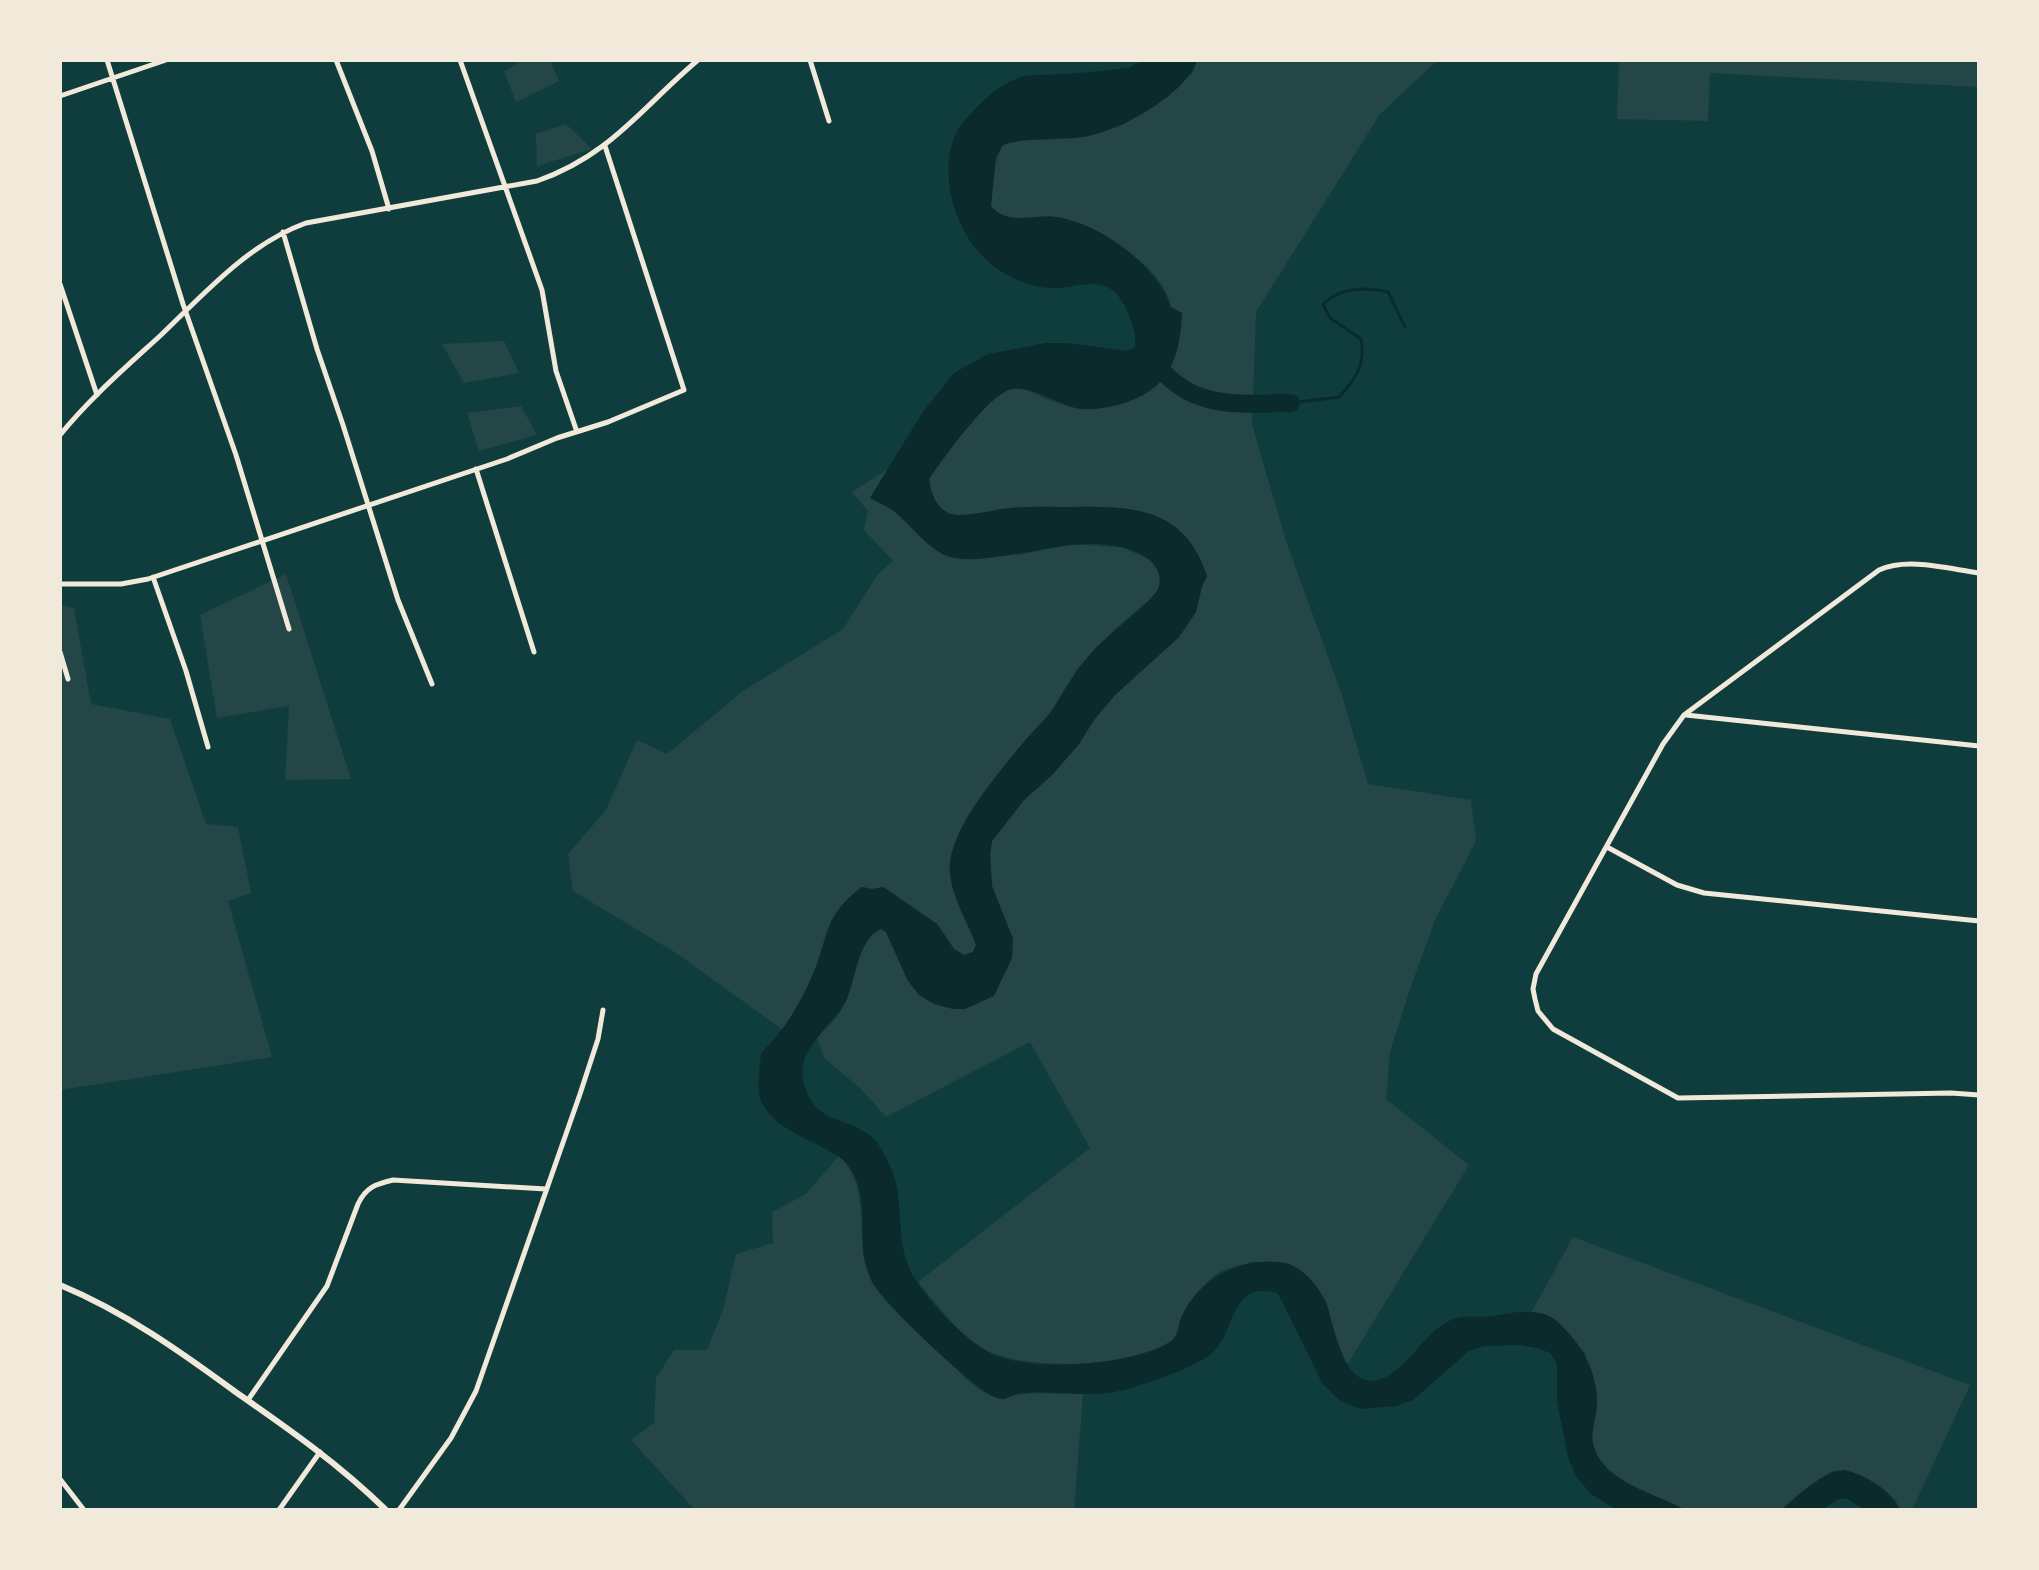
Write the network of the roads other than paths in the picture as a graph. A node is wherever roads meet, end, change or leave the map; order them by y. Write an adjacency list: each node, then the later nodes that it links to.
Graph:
1 (107, 60): 7 (street)
2 (166, 60): 7 (street)
3 (336, 60): 12 (street)
4 (460, 60): 11 (street)
5 (810, 60): 9 (street)
6 (694, 61): 10 (street)
7 (114, 76): 8 (street); 15 (street)
8 (60, 96)
9 (829, 121)
10 (605, 146): 11 (street); 17 (street)
11 (505, 187): 12 (street); 17 (street)
12 (389, 209): 13 (street)
13 (283, 232): 15 (street); 20 (street)
14 (60, 284): 16 (street)
15 (186, 312): 16 (street); 21 (street)
16 (97, 395): 18 (street)
17 (577, 432): 19 (street)
18 (60, 435)
19 (476, 469): 20 (street); 27 (street)
20 (368, 505): 21 (street); 29 (street)
21 (263, 540): 23 (street); 25 (street)
22 (1979, 573): 30 (street)
23 (153, 577): 24 (street); 32 (street)
24 (60, 584)
25 (289, 629)
26 (60, 652): 28 (street)
27 (534, 652)
28 (68, 679)
29 (432, 684)
30 (1684, 715): 31 (street); 33 (street)
31 (1979, 746)
32 (208, 747)
33 (1607, 847): 34 (street); 36 (street)
34 (1979, 921)
35 (603, 1010): 37 (street)
36 (1979, 1095)
37 (546, 1189): 39 (street); 45 (street)
38 (60, 1285): 39 (street)
39 (248, 1400): 40 (street)
40 (320, 1452): 43 (street); 44 (street)
41 (60, 1479): 42 (street)
42 (84, 1510)
43 (279, 1510)
44 (386, 1510)
45 (399, 1510)

